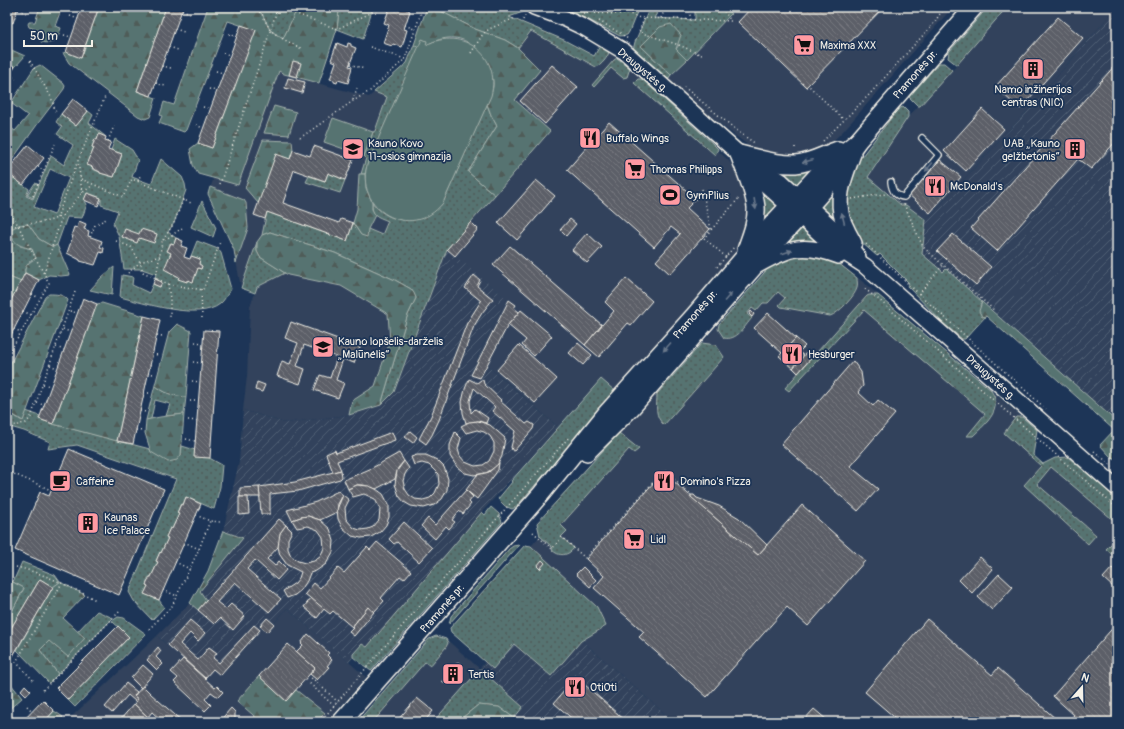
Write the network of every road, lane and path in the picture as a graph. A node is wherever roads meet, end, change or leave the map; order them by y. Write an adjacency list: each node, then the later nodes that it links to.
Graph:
1 (253, 7): 28 (path)
2 (278, 7): 3 (path); 28 (path)
3 (382, 7)
4 (423, 7): 27 (path)
5 (534, 7): 76 (main road, Draugystės g.)
6 (612, 7): 16 (path)
7 (666, 7): 23 (path)
8 (688, 7): 24 (path)
9 (721, 7): 24 (path)
10 (946, 7): 65 (path)
11 (974, 7): 72 (main road, Pramonės pr.)
12 (18, 10): 14 (path)
13 (182, 10): 15 (path)
14 (26, 13)
15 (190, 14)
16 (628, 14): 18 (path); 20 (path)
17 (70, 16): 21 (path)
18 (589, 16)
19 (515, 18): 40 (path)
20 (644, 18): 23 (path); 42 (path)
21 (78, 19)
22 (595, 19): 34 (path)
23 (661, 19): 24 (path)
24 (691, 20)
25 (405, 25): 27 (path)
26 (175, 29): 29 (path)
27 (415, 29): 43 (path)
28 (270, 30): 37 (path); 85 (path)
29 (184, 32)
30 (229, 34): 33 (path)
31 (64, 35): 32 (path)
32 (71, 37)
33 (236, 37)
34 (630, 40)
35 (370, 46): 43 (path)
36 (169, 47): 38 (path)
37 (302, 49)
38 (178, 50)
39 (223, 53): 41 (path)
40 (471, 53)
41 (230, 55)
42 (704, 56)
43 (405, 59): 61 (path)
44 (30, 61): 64 (path)
45 (350, 64): 48 (path)
46 (162, 66): 47 (path)
47 (171, 68)
48 (364, 69)
49 (216, 71): 50 (path)
50 (223, 73)
51 (9, 75): 52 (path)
52 (16, 80)
53 (156, 83): 54 (path)
54 (165, 86)
55 (682, 86): 75 (path)
56 (806, 87): 65 (path)
57 (357, 88): 61 (path)
58 (210, 89): 59 (path)
59 (216, 92)
60 (104, 96): 77 (path)
61 (353, 101): 69 (path)
62 (203, 107): 63 (path)
63 (210, 110)
64 (56, 113)
65 (844, 120): 74 (path)
66 (114, 126): 71 (path)
67 (196, 126): 68 (path)
68 (203, 128)
69 (300, 138)
70 (922, 138): 89 (lane, one-way to 89)
71 (108, 142)
72 (857, 142): 76 (main road, one-way to 76); 95 (main road, Pramonės pr.); 113 (main road, one-way to 72)
73 (55, 144): 79 (path)
74 (818, 144)
75 (760, 146)
76 (739, 154): 95 (main road, Draugystės g.); 111 (main road, one-way to 111)
77 (78, 161): 81 (path); 97 (path)
78 (38, 166): 79 (path)
79 (43, 171): 90 (path)
80 (141, 174): 82 (path)
81 (81, 179): 84 (path); 88 (path)
82 (138, 182): 84 (path); 91 (path)
83 (891, 182): 89 (lane)
84 (94, 184): 88 (path)
85 (220, 184)
86 (702, 189): 102 (path)
87 (744, 192): 102 (path)
88 (82, 193): 96 (path)
89 (898, 195): 92 (path); 112 (path)
90 (33, 196)
91 (183, 200): 93 (path); 106 (path)
92 (848, 201)
93 (191, 203)
94 (7, 205): 99 (path)
95 (799, 206): 111 (main road, Pramonės pr.); 113 (main road, Draugystės g.)
96 (62, 216): 97 (path); 115 (path)
97 (57, 218): 99 (path)
98 (108, 218): 103 (path)
99 (19, 226): 100 (path); 115 (path)
100 (7, 227)
101 (182, 228): 106 (path)
102 (711, 229): 109 (path)
103 (90, 237)
104 (863, 240): 122 (path)
105 (116, 241): 110 (path)
106 (162, 242): 108 (path)
107 (220, 242): 119 (path)
108 (160, 256): 110 (path); 116 (path)
109 (726, 256)
110 (140, 262): 114 (path); 116 (path)
111 (748, 263): 113 (main road, one-way to 113); 202 (main road, Pramonės pr.)
112 (943, 265): 122 (path); 126 (path)
113 (865, 266): 164 (main road, Draugystės g.)
114 (128, 272)
115 (44, 273): 123 (path)
116 (156, 278): 117 (path)
117 (168, 284): 119 (path); 129 (path)
118 (865, 289): 178 (path)
119 (201, 290): 130 (path)
120 (75, 292): 124 (path)
121 (32, 294): 123 (path)
122 (919, 294): 164 (path)
123 (40, 298): 128 (path)
124 (69, 310): 127 (path); 131 (path)
125 (23, 311): 128 (path)
126 (995, 311)
127 (77, 313)
128 (31, 315): 133 (path)
129 (170, 317)
130 (202, 319)
131 (62, 328): 134 (path); 140 (path)
132 (14, 329): 133 (path)
133 (21, 332): 141 (path)
134 (70, 332)
135 (157, 335): 136 (path)
136 (162, 336)
137 (195, 342): 138 (path)
138 (203, 343)
139 (7, 347): 141 (path)
140 (56, 347): 142 (path); 148 (path)
141 (11, 349): 145 (path)
142 (64, 350)
143 (152, 354): 144 (path)
144 (158, 355)
145 (7, 357)
146 (193, 362): 147 (path)
147 (201, 363)
148 (50, 365): 149 (path); 154 (path)
149 (57, 368)
150 (148, 373): 151 (path)
151 (154, 374)
152 (192, 381): 153 (path)
153 (200, 382)
154 (43, 384): 155 (path); 160 (path)
155 (50, 386)
156 (144, 392): 157 (path)
157 (149, 393)
158 (190, 401): 159 (path)
159 (198, 401)
160 (37, 403): 161 (path); 167 (path)
161 (44, 405)
162 (140, 411): 163 (path)
163 (146, 412)
164 (1038, 418): 175 (main road, Draugystės g.)
165 (188, 420): 166 (path)
166 (197, 421)
167 (7, 423)
168 (136, 430): 169 (path)
169 (142, 432)
170 (186, 439): 171 (path)
171 (195, 440)
172 (1091, 448): 173 (path)
173 (1117, 470)
174 (7, 471): 176 (path)
175 (1117, 488)
176 (51, 490)
177 (692, 495): 183 (path)
178 (1117, 508)
179 (503, 511): 197 (path)
180 (196, 515): 181 (path)
181 (210, 521): 182 (path); 185 (path)
182 (220, 522)
183 (533, 532)
184 (184, 542): 185 (path)
185 (199, 549): 188 (path)
186 (175, 562): 188 (path)
187 (16, 567): 189 (path)
188 (190, 569): 191 (path)
189 (62, 583): 192 (path); 195 (path)
190 (163, 590): 191 (path)
191 (177, 596): 194 (path)
192 (96, 600)
193 (121, 610): 196 (path)
194 (149, 630)
195 (33, 680)
196 (43, 690)
197 (338, 702): 199 (path); 199 (path)
198 (27, 706): 200 (path)
199 (334, 706): 201 (path)
200 (32, 711)
201 (320, 722)
202 (342, 722)

